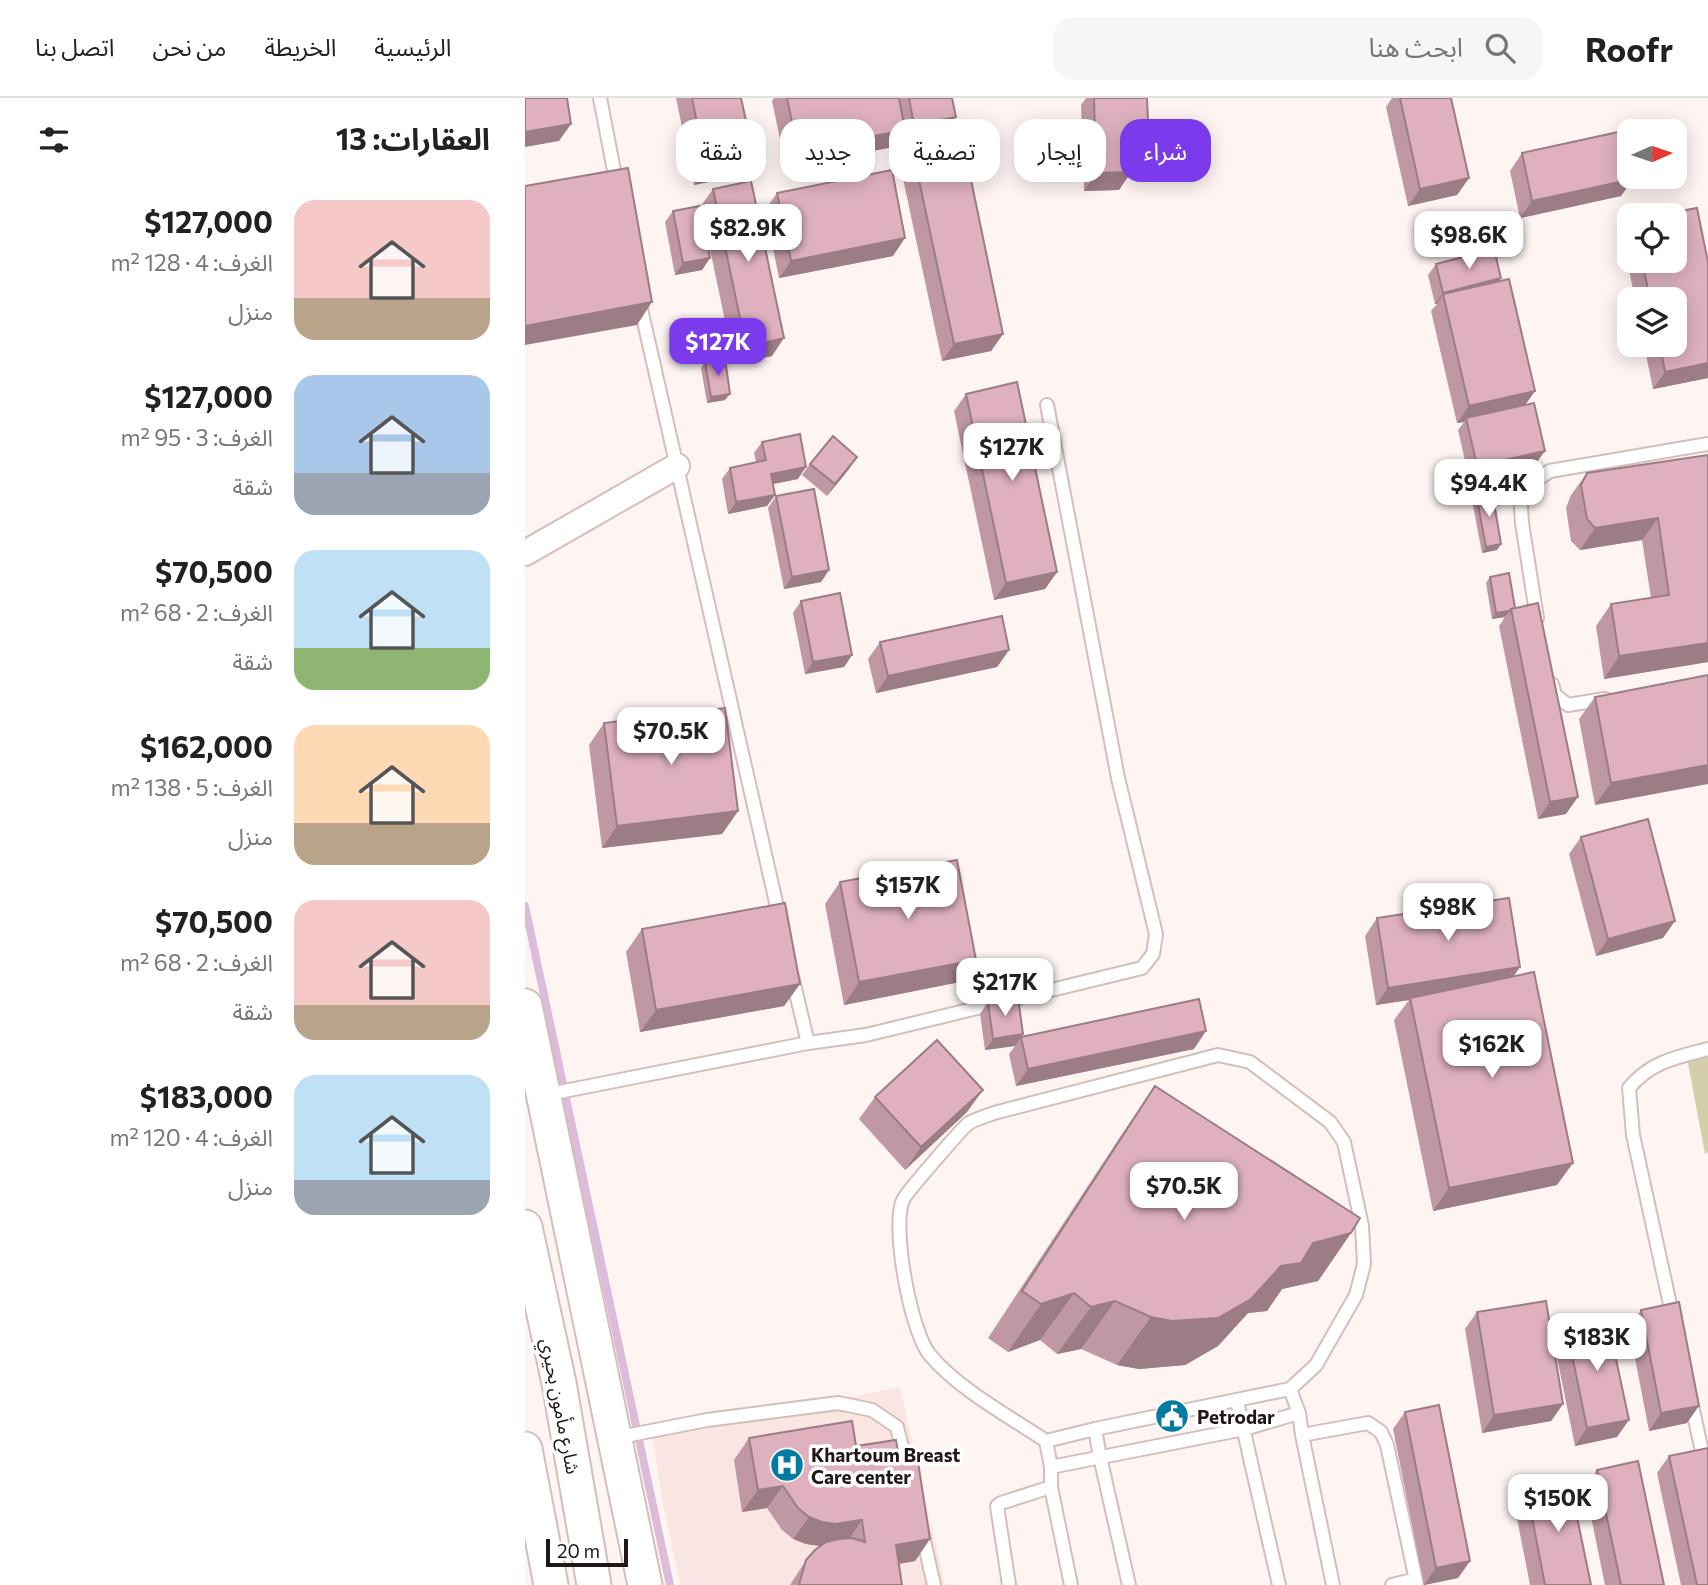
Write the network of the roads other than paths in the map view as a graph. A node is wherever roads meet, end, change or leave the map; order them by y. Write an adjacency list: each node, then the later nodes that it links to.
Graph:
1 (600, 98): 2 (lane)
2 (620, 201)
3 (637, 291): 6 (lane)
4 (1047, 405): 14 (lane)
5 (1708, 444): 8 (lane)
6 (677, 466): 7 (street); 11 (lane)
7 (525, 554)
8 (1541, 635)
9 (1550, 670): 10 (lane)
10 (1613, 698)
11 (783, 936)
12 (789, 963): 14 (lane)
13 (525, 1006): 16 (street)
14 (808, 1044): 16 (lane)
15 (1708, 1049): 18 (lane)
16 (544, 1095): 26 (street)
17 (525, 1227): 36 (street, شارع مأمون بحيري)
18 (1674, 1325)
19 (1290, 1389): 21 (lane); 22 (lane); 27 (lane)
20 (1689, 1392): 28 (lane)
21 (1237, 1401): 23 (lane); 24 (lane)
22 (1299, 1413): 24 (lane); 25 (lane)
23 (1095, 1429): 27 (lane); 30 (lane)
24 (1244, 1429): 30 (lane); 44 (lane)
25 (1301, 1435): 38 (lane); 45 (lane)
26 (615, 1438): 34 (lane); 39 (street)
27 (1046, 1441): 31 (lane)
28 (1704, 1446): 32 (lane)
29 (525, 1449): 37 (street)
30 (1100, 1457): 31 (lane); 43 (lane)
31 (1051, 1467): 33 (lane)
32 (1708, 1479)
33 (1051, 1487): 41 (lane); 42 (lane)
34 (912, 1493)
35 (919, 1519): 40 (lane)
36 (592, 1576): 37 (street)
37 (550, 1580)
38 (1417, 1582): 46 (lane)
39 (646, 1585)
40 (934, 1585)
41 (1009, 1585)
42 (1071, 1585)
43 (1129, 1585)
44 (1279, 1585)
45 (1333, 1585)
46 (1392, 1585)

